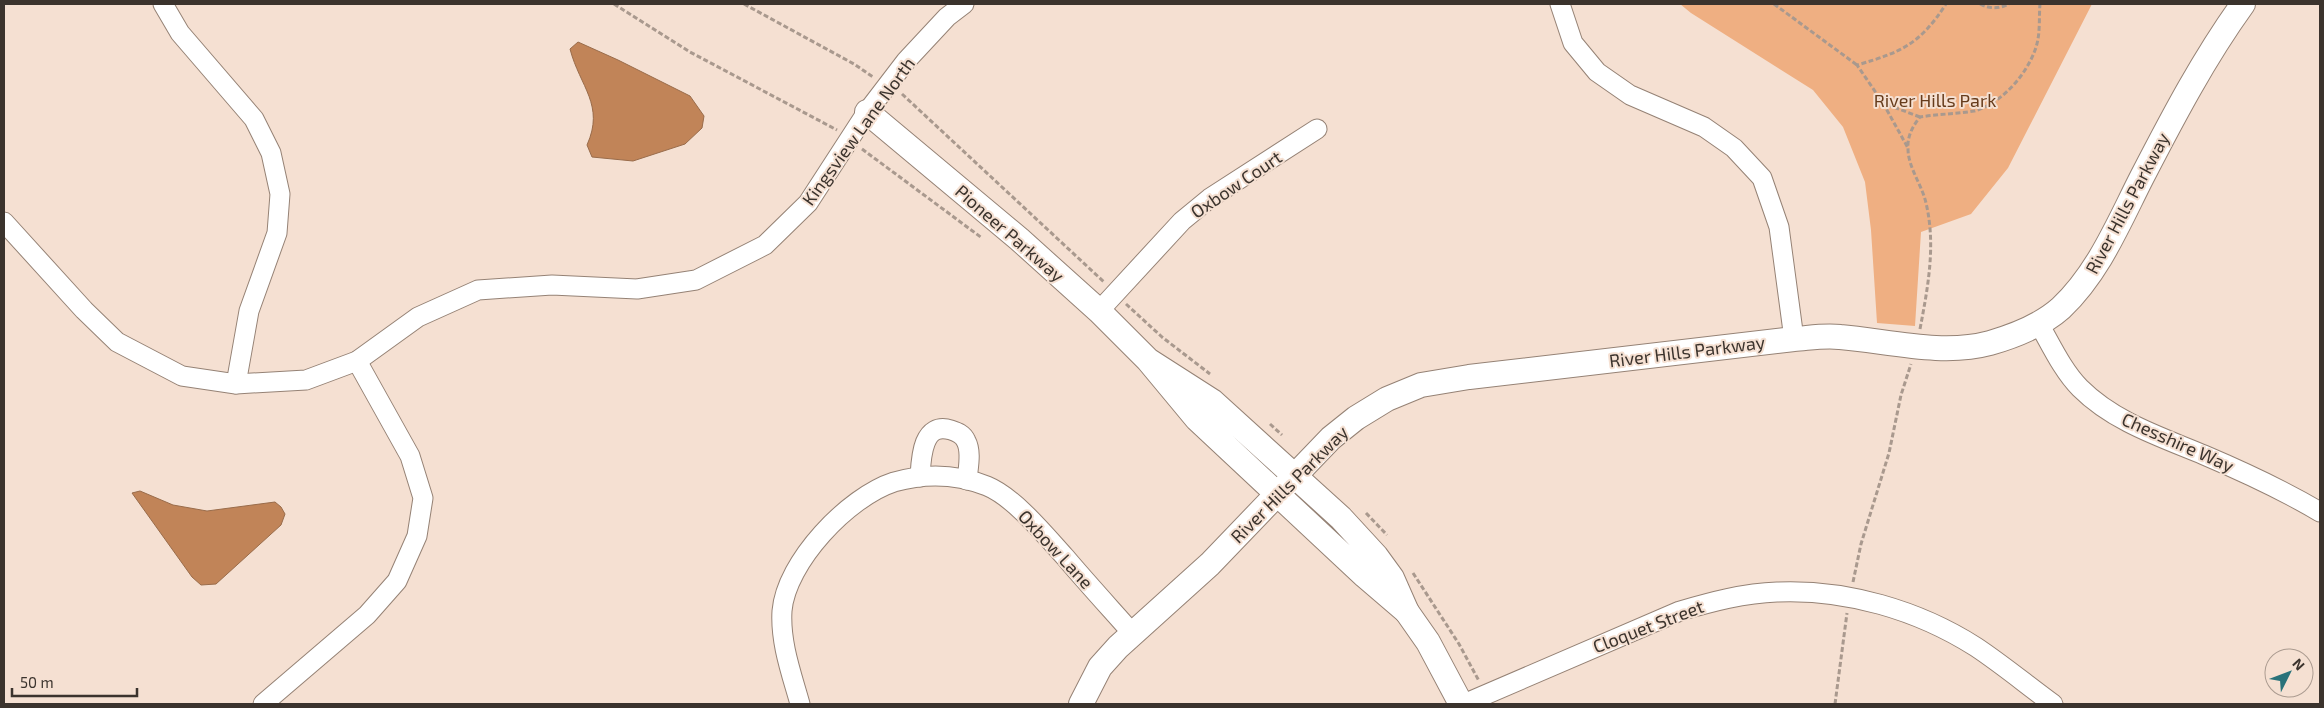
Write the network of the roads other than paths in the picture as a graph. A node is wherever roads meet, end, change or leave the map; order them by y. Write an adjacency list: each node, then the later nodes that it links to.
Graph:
1 (163, 4): 13 (street)
2 (964, 4): 5 (street, Kingsview Lane North)
3 (1560, 4): 10 (street)
4 (2243, 4): 9 (street, River Hills Parkway)
5 (867, 112): 8 (street, Pioneer Parkway); 12 (street, Kingsview Lane North)
6 (1318, 129): 8 (street, Oxbow Court)
7 (4, 222): 13 (street, Kingsview Lane North)
8 (1099, 311): 11 (street, Pioneer Parkway)
9 (2039, 324): 10 (street, River Hills Parkway); 18 (street, Chesshire Way)
10 (1794, 339): 14 (street, River Hills Parkway)
11 (1148, 360): 14 (street, Pioneer Parkway); 17 (street, Pioneer Parkway)
12 (357, 361): 13 (street, Kingsview Lane North); 21 (street)
13 (236, 384)
14 (1296, 475): 17 (street, River Hills Parkway); 19 (street, Pioneer Parkway)
15 (920, 477): 16 (street, Oxbow Lane); 16 (street); 22 (street, Oxbow Lane)
16 (967, 480): 20 (street, Oxbow Lane)
17 (1277, 495): 19 (street, Pioneer Parkway); 20 (street, River Hills Parkway)
18 (2320, 512)
19 (1407, 612): 24 (street, Pioneer Parkway)
20 (1133, 634): 23 (street, River Hills Parkway)
21 (262, 704)
22 (800, 704)
23 (1081, 704)
24 (1462, 704): 25 (street, Cloquet Street)
25 (2053, 704)

